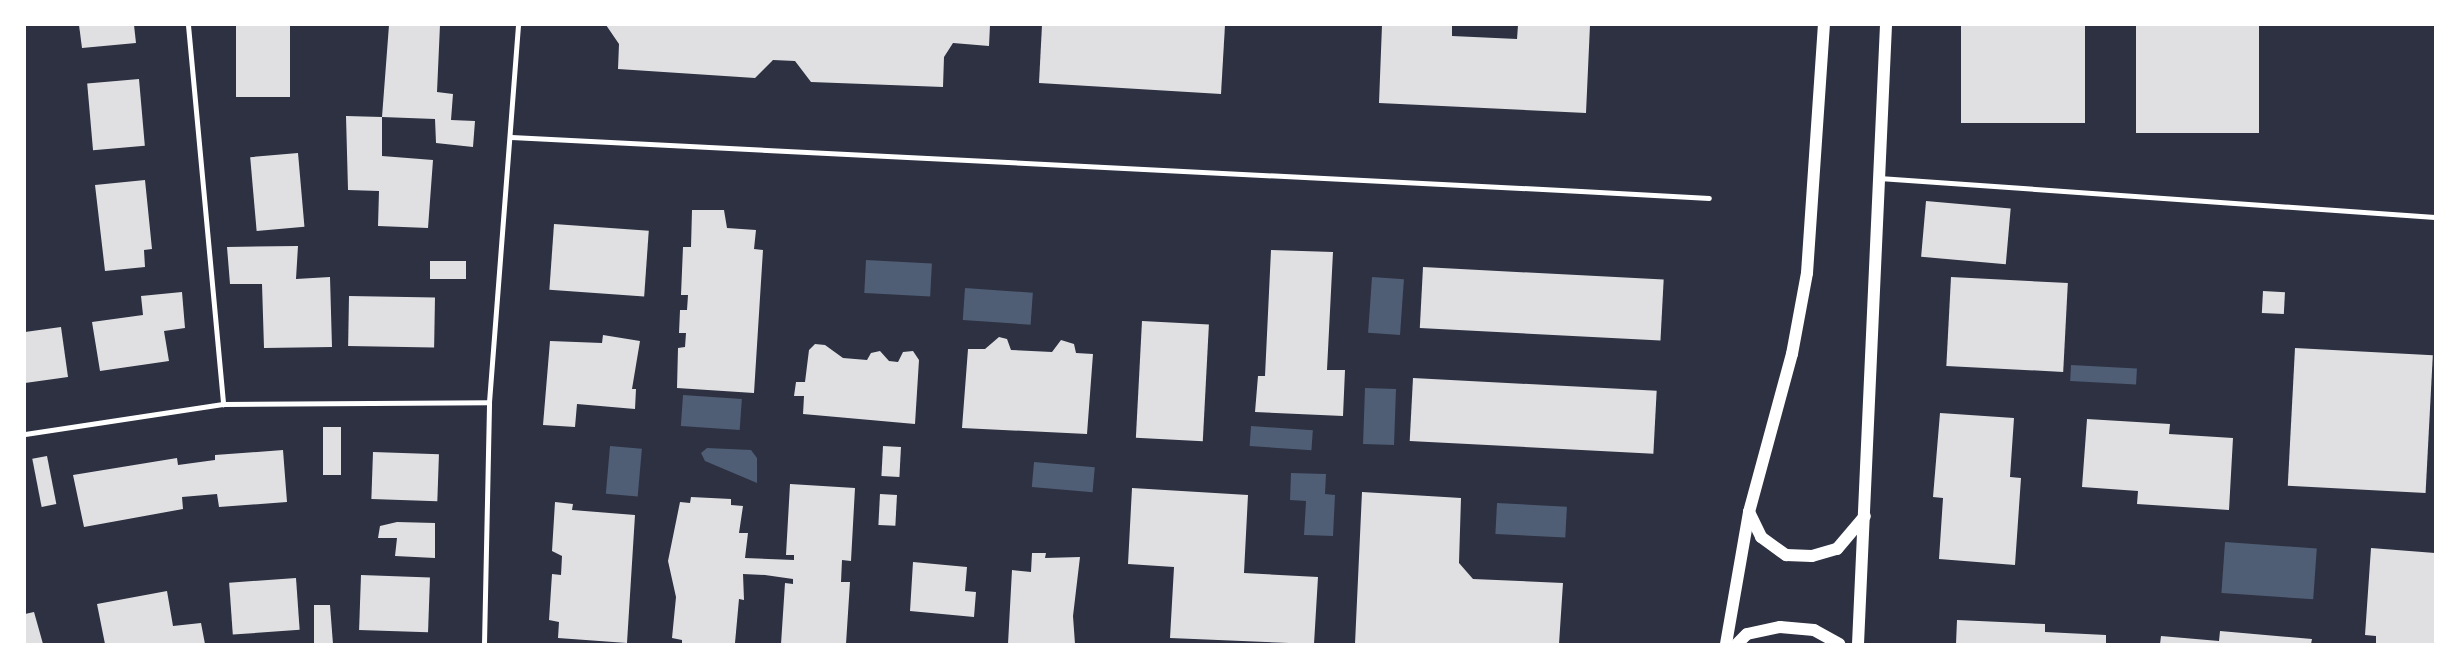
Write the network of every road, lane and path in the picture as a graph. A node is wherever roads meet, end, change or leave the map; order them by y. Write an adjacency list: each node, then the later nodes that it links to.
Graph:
1 (188, 25): 11 (street)
2 (518, 25): 5 (street)
3 (1824, 25): 13 (main road)
4 (1886, 25): 6 (main road)
5 (511, 136): 7 (street); 10 (street)
6 (1878, 178): 9 (street); 14 (main road)
7 (1581, 191): 8 (street)
8 (1709, 198)
9 (2435, 217)
10 (489, 402): 11 (street); 15 (street)
11 (223, 404): 12 (street)
12 (25, 434)
13 (1749, 512): 14 (main road); 16 (main road)
14 (1865, 516): 19 (main road)
15 (484, 644)
16 (1726, 644)
17 (1738, 644): 18 (main road)
18 (1839, 644)
19 (1858, 644)

